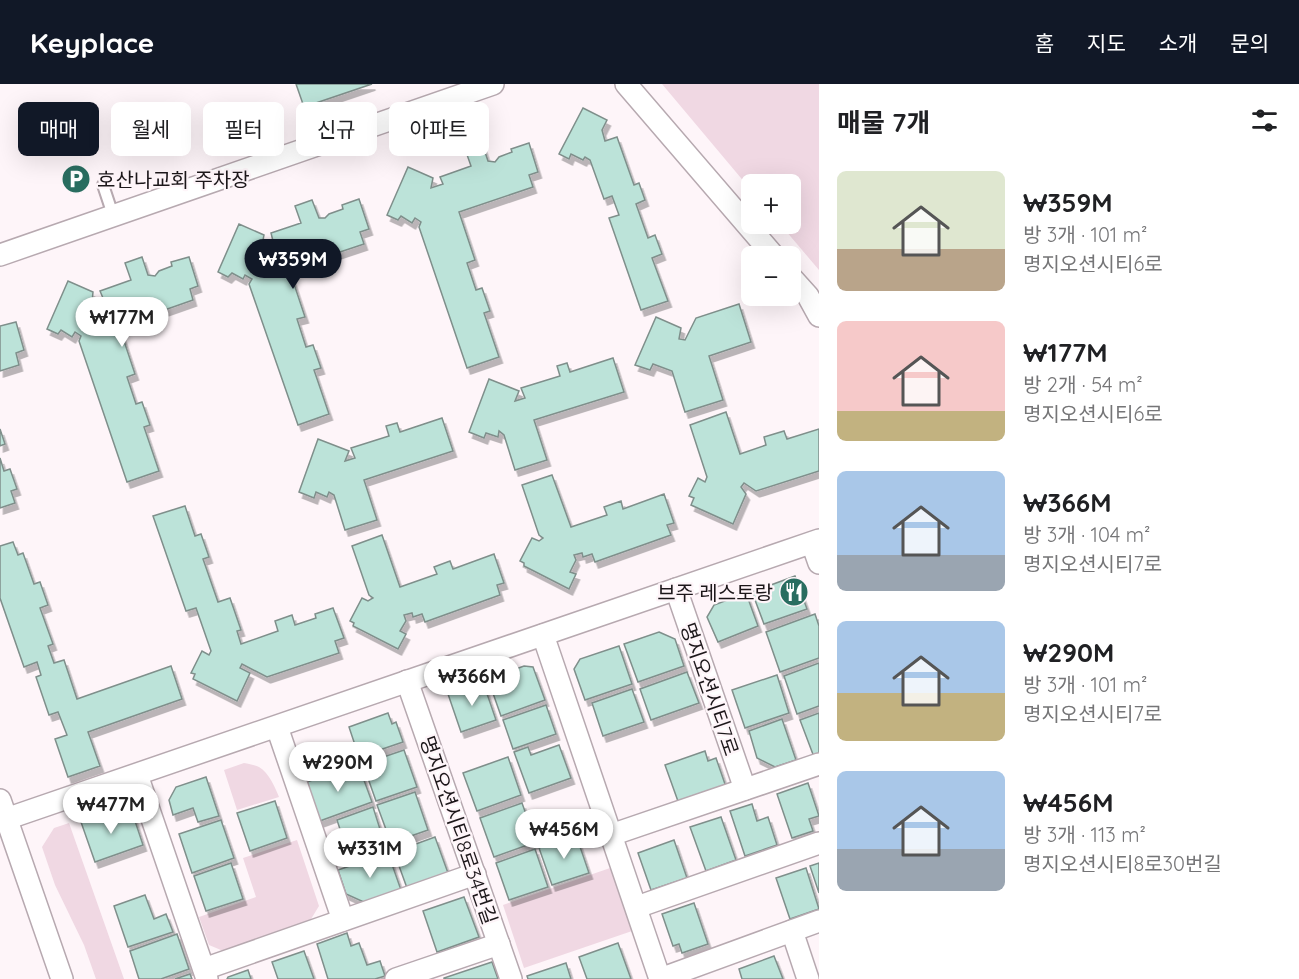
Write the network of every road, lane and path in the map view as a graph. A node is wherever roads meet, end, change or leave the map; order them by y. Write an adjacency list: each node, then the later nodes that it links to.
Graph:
1 (493, 84): 4 (street)
2 (626, 84): 5 (street)
3 (103, 185): 4 (lane)
4 (113, 215): 6 (street)
5 (765, 246)
6 (0, 255)
7 (801, 288): 8 (street)
8 (819, 316)
9 (816, 542): 10 (street); 11 (street)
10 (819, 563)
11 (676, 589): 12 (street); 17 (street, 명지오션시티7로)
12 (543, 635): 13 (street); 19 (street)
13 (407, 681): 14 (street); 21 (street, 명지오션시티8로34번길)
14 (277, 727): 16 (street); 23 (street)
15 (819, 764): 17 (street)
16 (137, 775): 18 (street); 27 (street)
17 (745, 789): 19 (street)
18 (3, 809): 28 (street)
19 (611, 835): 22 (street)
20 (819, 843): 22 (street)
21 (475, 874): 23 (street); 26 (street, 명지오션시티8로34번길)
22 (636, 907): 31 (street)
23 (343, 920): 27 (street)
24 (819, 921): 25 (street)
25 (792, 931): 31 (street); 32 (street)
26 (499, 944): 29 (street); 30 (street, 명지오션시티8로34번길)
27 (206, 974)
28 (62, 979)
29 (396, 979)
30 (511, 979)
31 (660, 979)
32 (808, 979)

